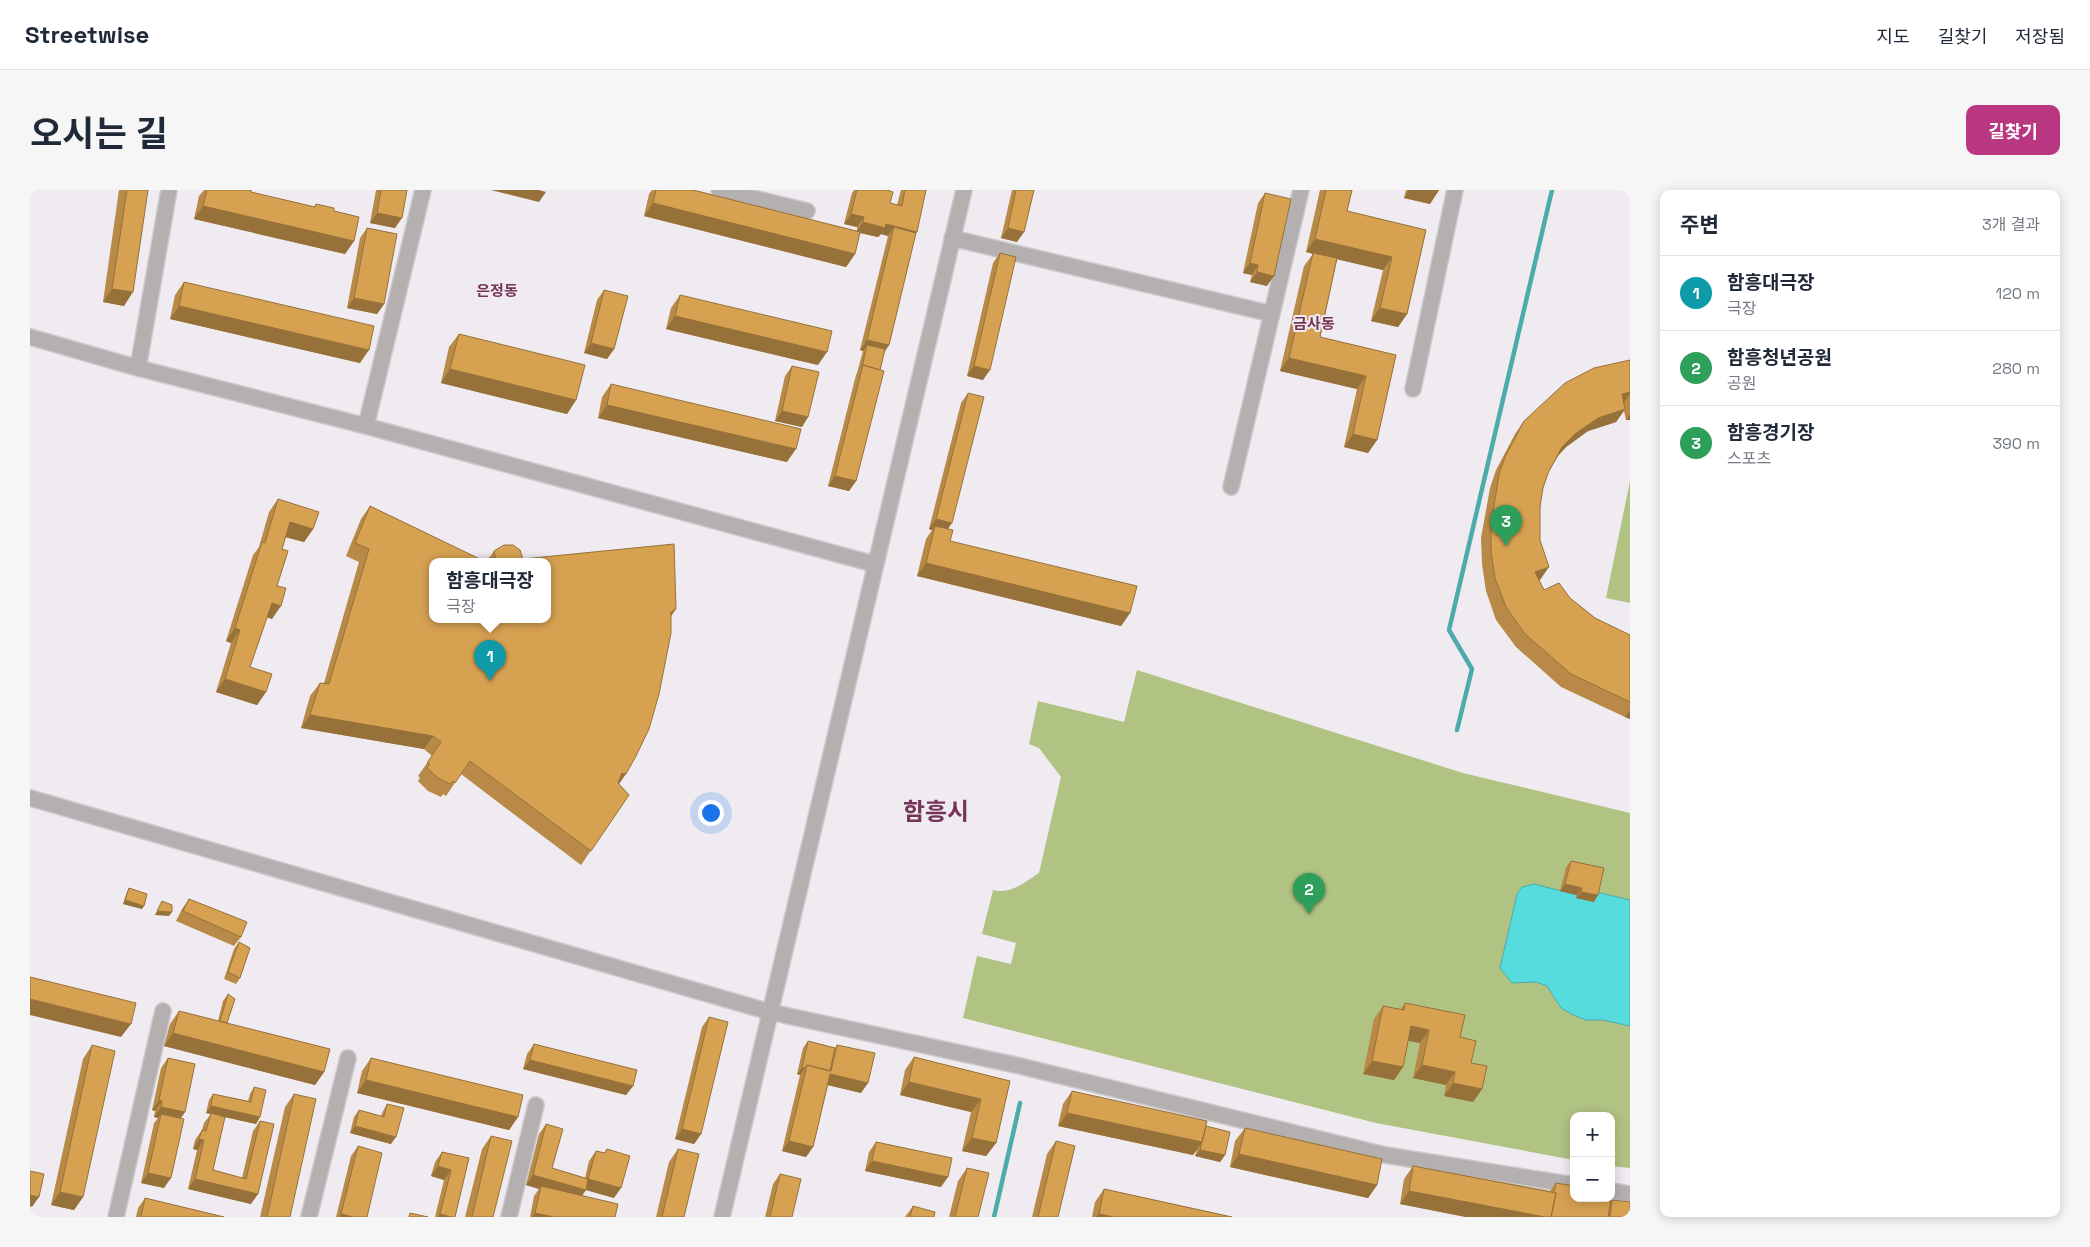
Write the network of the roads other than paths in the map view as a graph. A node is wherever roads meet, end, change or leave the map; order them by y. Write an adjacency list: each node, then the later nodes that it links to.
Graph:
1 (169, 190): 11 (street)
2 (423, 190): 13 (street)
3 (719, 190): 7 (street)
4 (964, 190): 8 (street)
5 (1301, 190): 9 (street)
6 (1455, 190): 12 (street)
7 (807, 211)
8 (952, 238): 9 (street); 15 (street)
9 (1272, 314): 14 (street)
10 (30, 337): 11 (street)
11 (138, 368): 13 (street)
12 (1413, 388)
13 (366, 426): 15 (street)
14 (1231, 487)
15 (874, 564): 18 (street)
16 (30, 798): 18 (street)
17 (163, 1011): 24 (street)
18 (770, 1012): 21 (street); 27 (street)
19 (348, 1058): 25 (street)
20 (536, 1105): 26 (street)
21 (1570, 1184)
22 (1615, 1192): 23 (street)
23 (1630, 1194)
24 (116, 1217)
25 (309, 1217)
26 (510, 1217)
27 (722, 1217)

